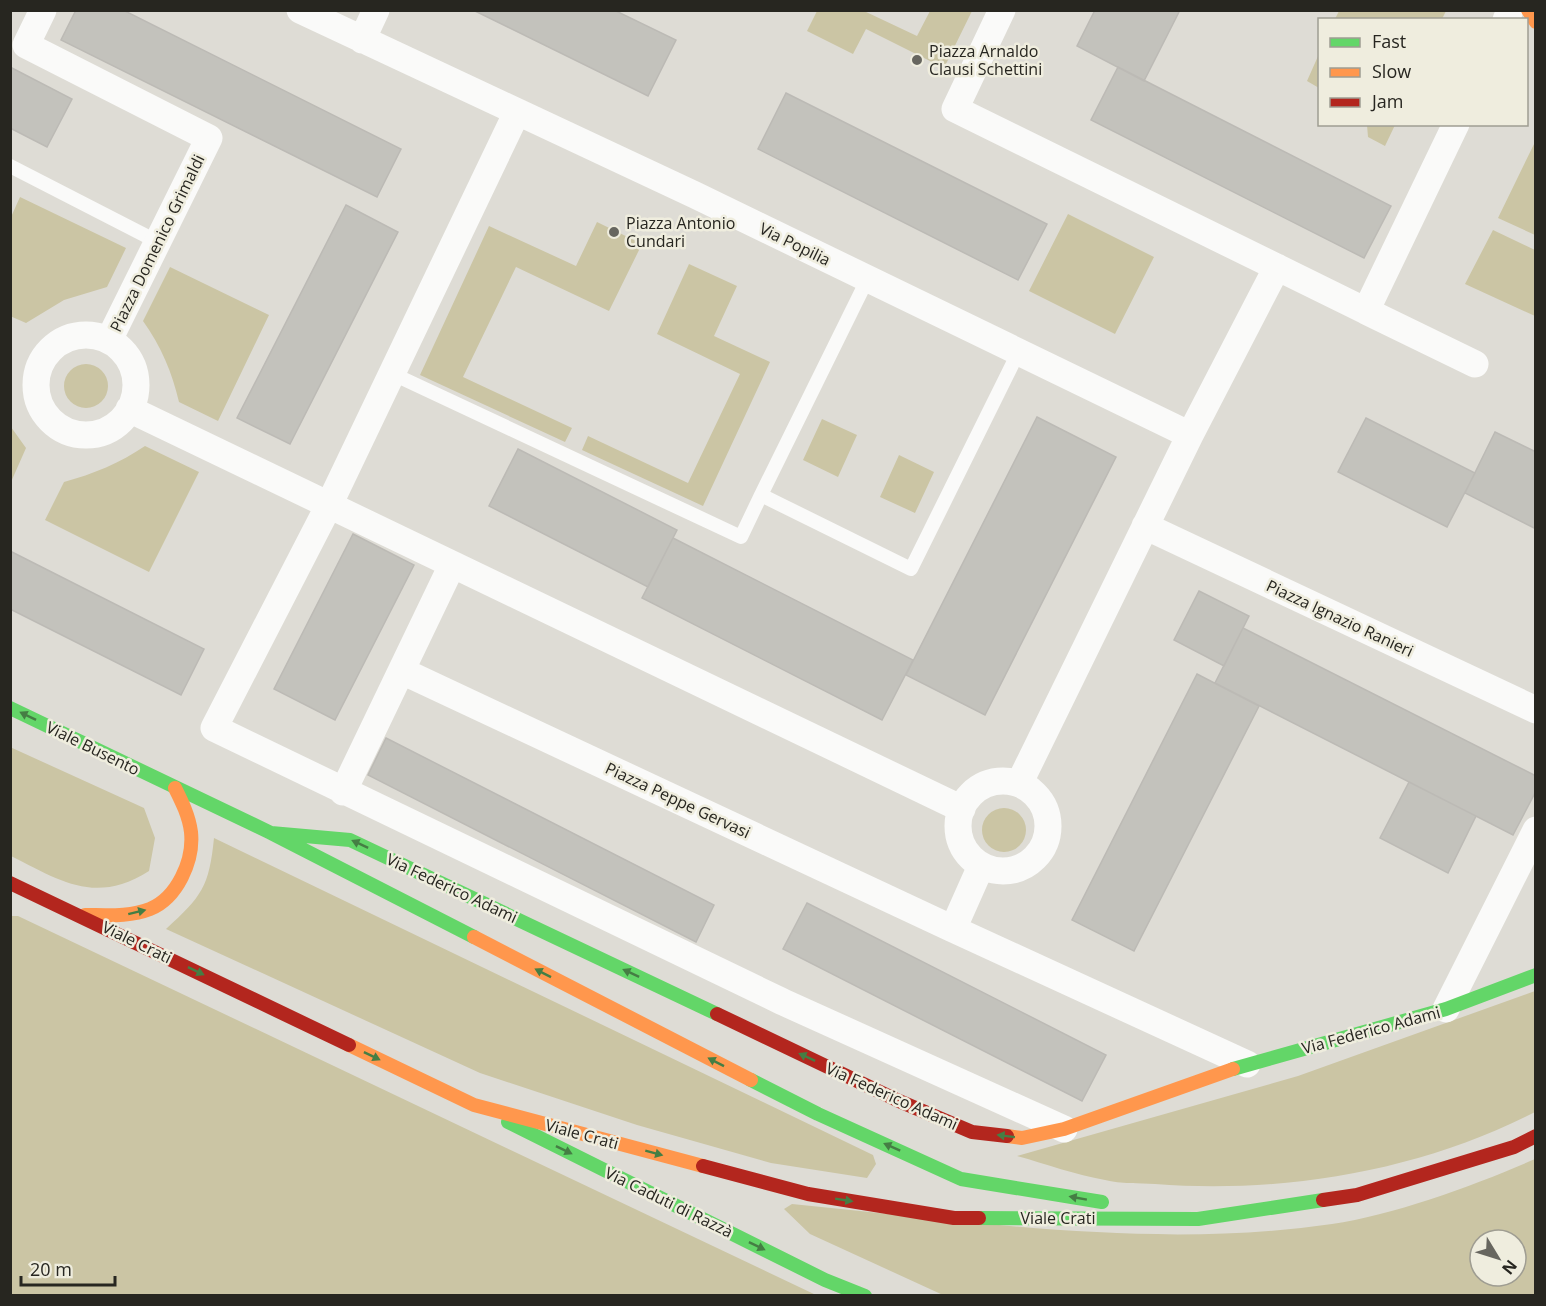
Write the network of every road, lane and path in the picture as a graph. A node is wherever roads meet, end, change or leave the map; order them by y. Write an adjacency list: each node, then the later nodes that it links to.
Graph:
1 (43, 10): 11 (street, Piazza Domenico Grimaldi)
2 (300, 10): 7 (street, Via Popilia)
3 (376, 10): 7 (street)
4 (1002, 10): 12 (street)
5 (1528, 10): 6 (main road)
6 (1536, 22)
7 (362, 40): 8 (street, Via Popilia)
8 (517, 112): 13 (street, Via Popilia); 18 (street)
9 (1455, 126): 14 (street)
10 (10, 166): 11 (lane)
11 (158, 242): 15 (street, Piazza Domenico Grimaldi)
12 (1277, 267): 14 (street); 20 (street)
13 (867, 280): 16 (street, Via Popilia); 21 (lane)
14 (1366, 311): 17 (street)
15 (109, 340): 19 (street, Piazza Domenico Grimaldi); 19 (street, Piazza Domenico Grimaldi)
16 (1018, 352): 20 (street, Via Popilia); 21 (lane)
17 (1475, 364)
18 (393, 374): 21 (lane); 22 (street)
19 (129, 409): 22 (street)
20 (1190, 435): 23 (street)
21 (761, 495)
22 (329, 505): 24 (street); 30 (street)
23 (1145, 526): 27 (street, Piazza Ignazio Ranieri); 28 (street)
24 (452, 565): 25 (street); 31 (street)
25 (402, 671): 30 (street); 37 (street, Piazza Peppe Gervasi)
26 (10, 708): 29 (main road, Viale Busento, one-way to 26)
27 (1536, 710)
28 (1019, 784): 31 (street); 34 (street)
29 (175, 788): 33 (main road, Via Federico Adami); 36 (main road, one-way to 29)
30 (343, 792): 42 (street)
31 (962, 809): 34 (street)
32 (1536, 830): 39 (street)
33 (271, 833): 42 (main road, Via Federico Adami, one-way to 33); 44 (main road, Via Federico Adami, one-way to 33)
34 (981, 866): 37 (street)
35 (10, 883): 36 (main road, Viale Crati)
36 (79, 914): 41 (main road, Viale Crati, one-way to 41)
37 (953, 929): 40 (street, Piazza Peppe Gervasi)
38 (1536, 975): 39 (main road, Via Federico Adami)
39 (1446, 1009): 40 (main road, Via Federico Adami)
40 (1247, 1064): 42 (main road, Via Federico Adami)
41 (474, 1105): 44 (main road, Viale Crati, one-way to 44); 45 (main road, Via Caduti di Razzà, one-way to 45)
42 (1064, 1129)
43 (1536, 1136): 44 (main road)
44 (1198, 1218)
45 (865, 1296)

